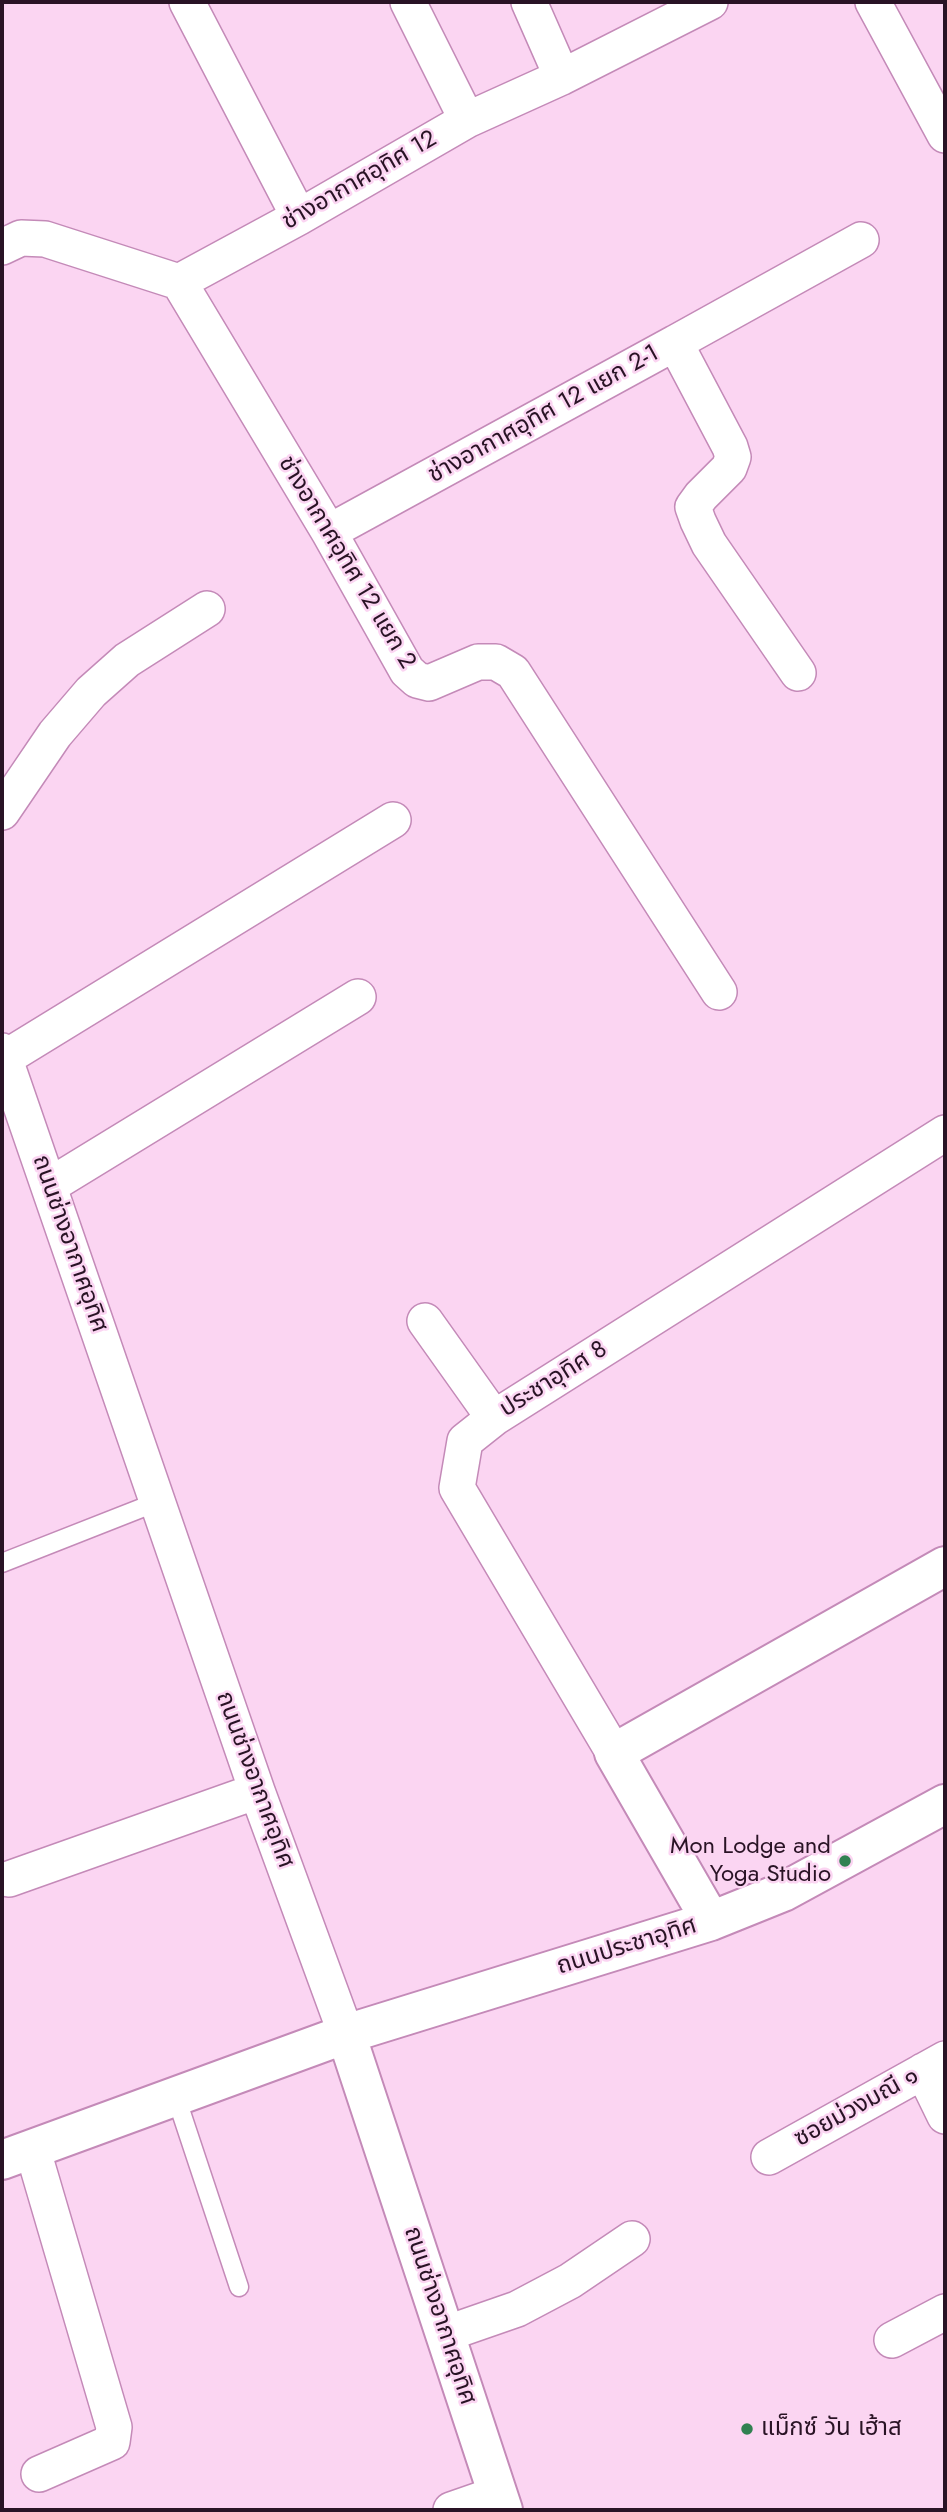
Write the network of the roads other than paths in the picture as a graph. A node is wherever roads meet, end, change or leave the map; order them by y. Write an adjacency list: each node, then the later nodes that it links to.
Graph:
1 (187, 2): 9 (street)
2 (408, 2): 7 (street)
3 (529, 2): 6 (street)
4 (873, 2): 8 (street)
5 (694, 6): 6 (street, ช่างอากาศอุทิศ 12)
6 (562, 77): 7 (street, ช่างอากาศอุทิศ 12)
7 (467, 120): 9 (street, ช่างอากาศอุทิศ 12)
8 (945, 135)
9 (299, 217): 12 (street, ช่างอากาศอุทิศ 12)
10 (861, 240): 13 (street)
11 (2, 247): 12 (street)
12 (179, 282): 14 (street, ช่างอากาศอุทิศ 12 แยก 2)
13 (675, 343): 14 (street, ช่างอากาศอุทิศ 12 แยก 2-1); 16 (street, ช่างอากาศอุทิศ 12 แยก 2-1)
14 (329, 532): 19 (street, ช่างอากาศอุทิศ 12 แยก 2)
15 (207, 609): 17 (street)
16 (798, 673)
17 (2, 812)
18 (393, 820): 21 (street)
19 (719, 992)
20 (358, 996): 23 (street)
21 (3, 1054): 23 (street, ถนนช่างอากาศอุทิศ)
22 (945, 1133): 25 (street, ประชาอุทิศ 8)
23 (49, 1186): 26 (street, ถนนช่างอากาศอุทิศ)
24 (425, 1321): 25 (street)
25 (494, 1418): 29 (street, ประชาอุทิศ 8)
26 (157, 1502): 27 (lane); 30 (street, ถนนช่างอากาศอุทิศ)
27 (2, 1563)
28 (945, 1566): 29 (street)
29 (614, 1753): 33 (street, ถนนประชาอุทิศ)
30 (257, 1791): 32 (street); 34 (street, ถนนช่างอากาศอุทิศ)
31 (945, 1804): 33 (street)
32 (9, 1879)
33 (711, 1921): 34 (street, ถนนประชาอุทิศ)
34 (346, 2034): 36 (street, ถนนประชาอุทิศ); 43 (street, ถนนช่างอากาศอุทิศ)
35 (934, 2065): 37 (street); 39 (street, ซอยม่วงมณี ๑)
36 (176, 2097): 38 (street, ถนนประชาอุทิศ); 41 (lane)
37 (945, 2116)
38 (17, 2156): 45 (street)
39 (769, 2157)
40 (632, 2239): 43 (street)
41 (239, 2287)
42 (945, 2312): 44 (street)
43 (445, 2334): 46 (street, ถนนช่างอากาศอุทิศ)
44 (892, 2340)
45 (39, 2474)
46 (500, 2502): 47 (street)
47 (451, 2510)

